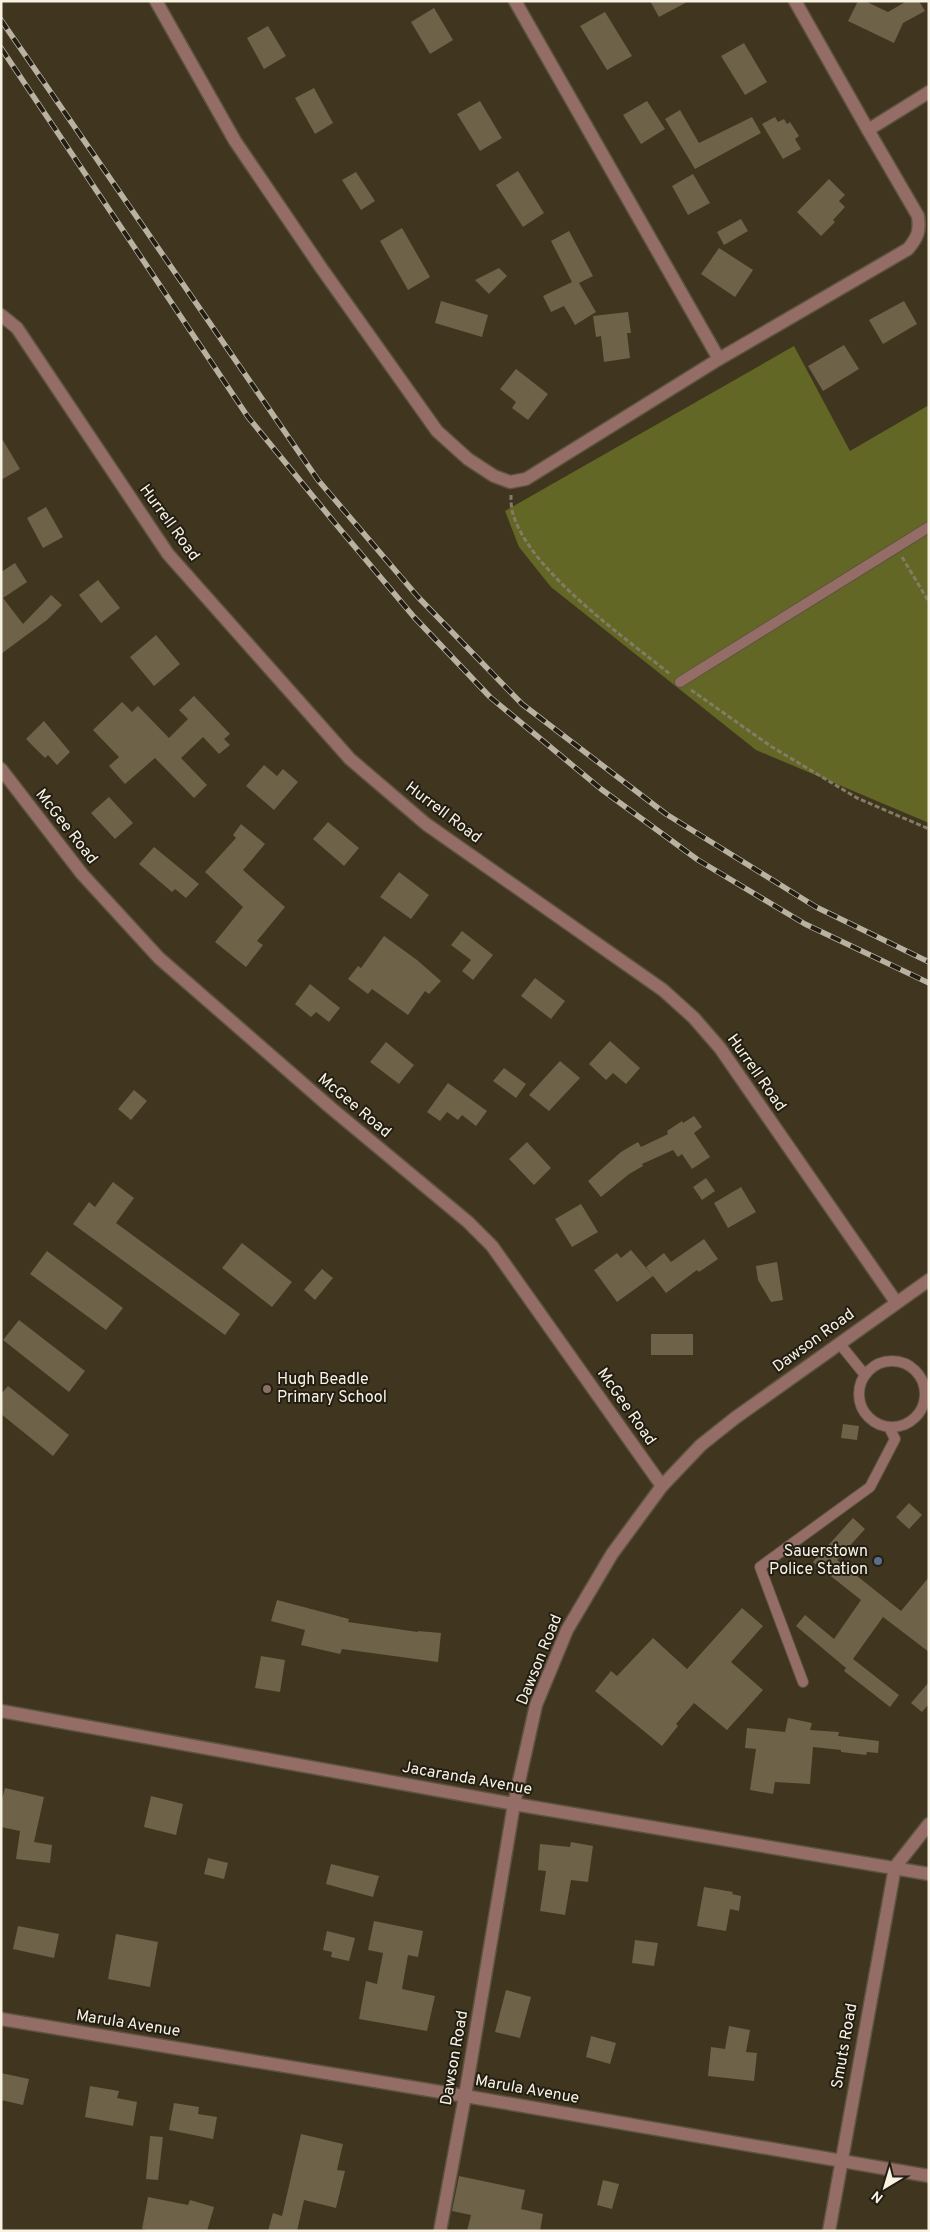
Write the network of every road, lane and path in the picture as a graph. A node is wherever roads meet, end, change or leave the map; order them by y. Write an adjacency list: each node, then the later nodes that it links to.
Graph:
1 (156, 1): 7 (street)
2 (515, 1): 7 (street)
3 (794, 1): 5 (street)
4 (929, 92): 5 (street)
5 (868, 130): 7 (street)
6 (1, 315): 14 (street, Hurrell Road)
7 (719, 359)
8 (929, 527): 9 (lane)
9 (896, 547): 10 (path); 11 (lane)
10 (929, 602)
11 (680, 682)
12 (1, 769): 18 (street, McGee Road)
13 (929, 1280): 14 (street, Dawson Road)
14 (896, 1302): 15 (street, Dawson Road)
15 (839, 1343): 16 (lane); 18 (street, Dawson Road)
16 (865, 1375): 17 (lane); 17 (lane)
17 (889, 1427): 19 (lane)
18 (662, 1486): 21 (street, Dawson Road)
19 (803, 1682)
20 (1, 1711): 21 (street, Jacaranda Avenue)
21 (514, 1804): 23 (street, Jacaranda Avenue); 26 (street, Dawson Road)
22 (929, 1824): 23 (street)
23 (894, 1867): 24 (street, Jacaranda Avenue); 27 (street, Smuts Road)
24 (929, 1874)
25 (1, 2020): 26 (street, Marula Avenue)
26 (465, 2096): 27 (street, Marula Avenue); 29 (street, Dawson Road)
27 (840, 2161): 28 (street, Marula Avenue); 30 (street, Smuts Road)
28 (929, 2176)
29 (440, 2231)
30 (829, 2231)

